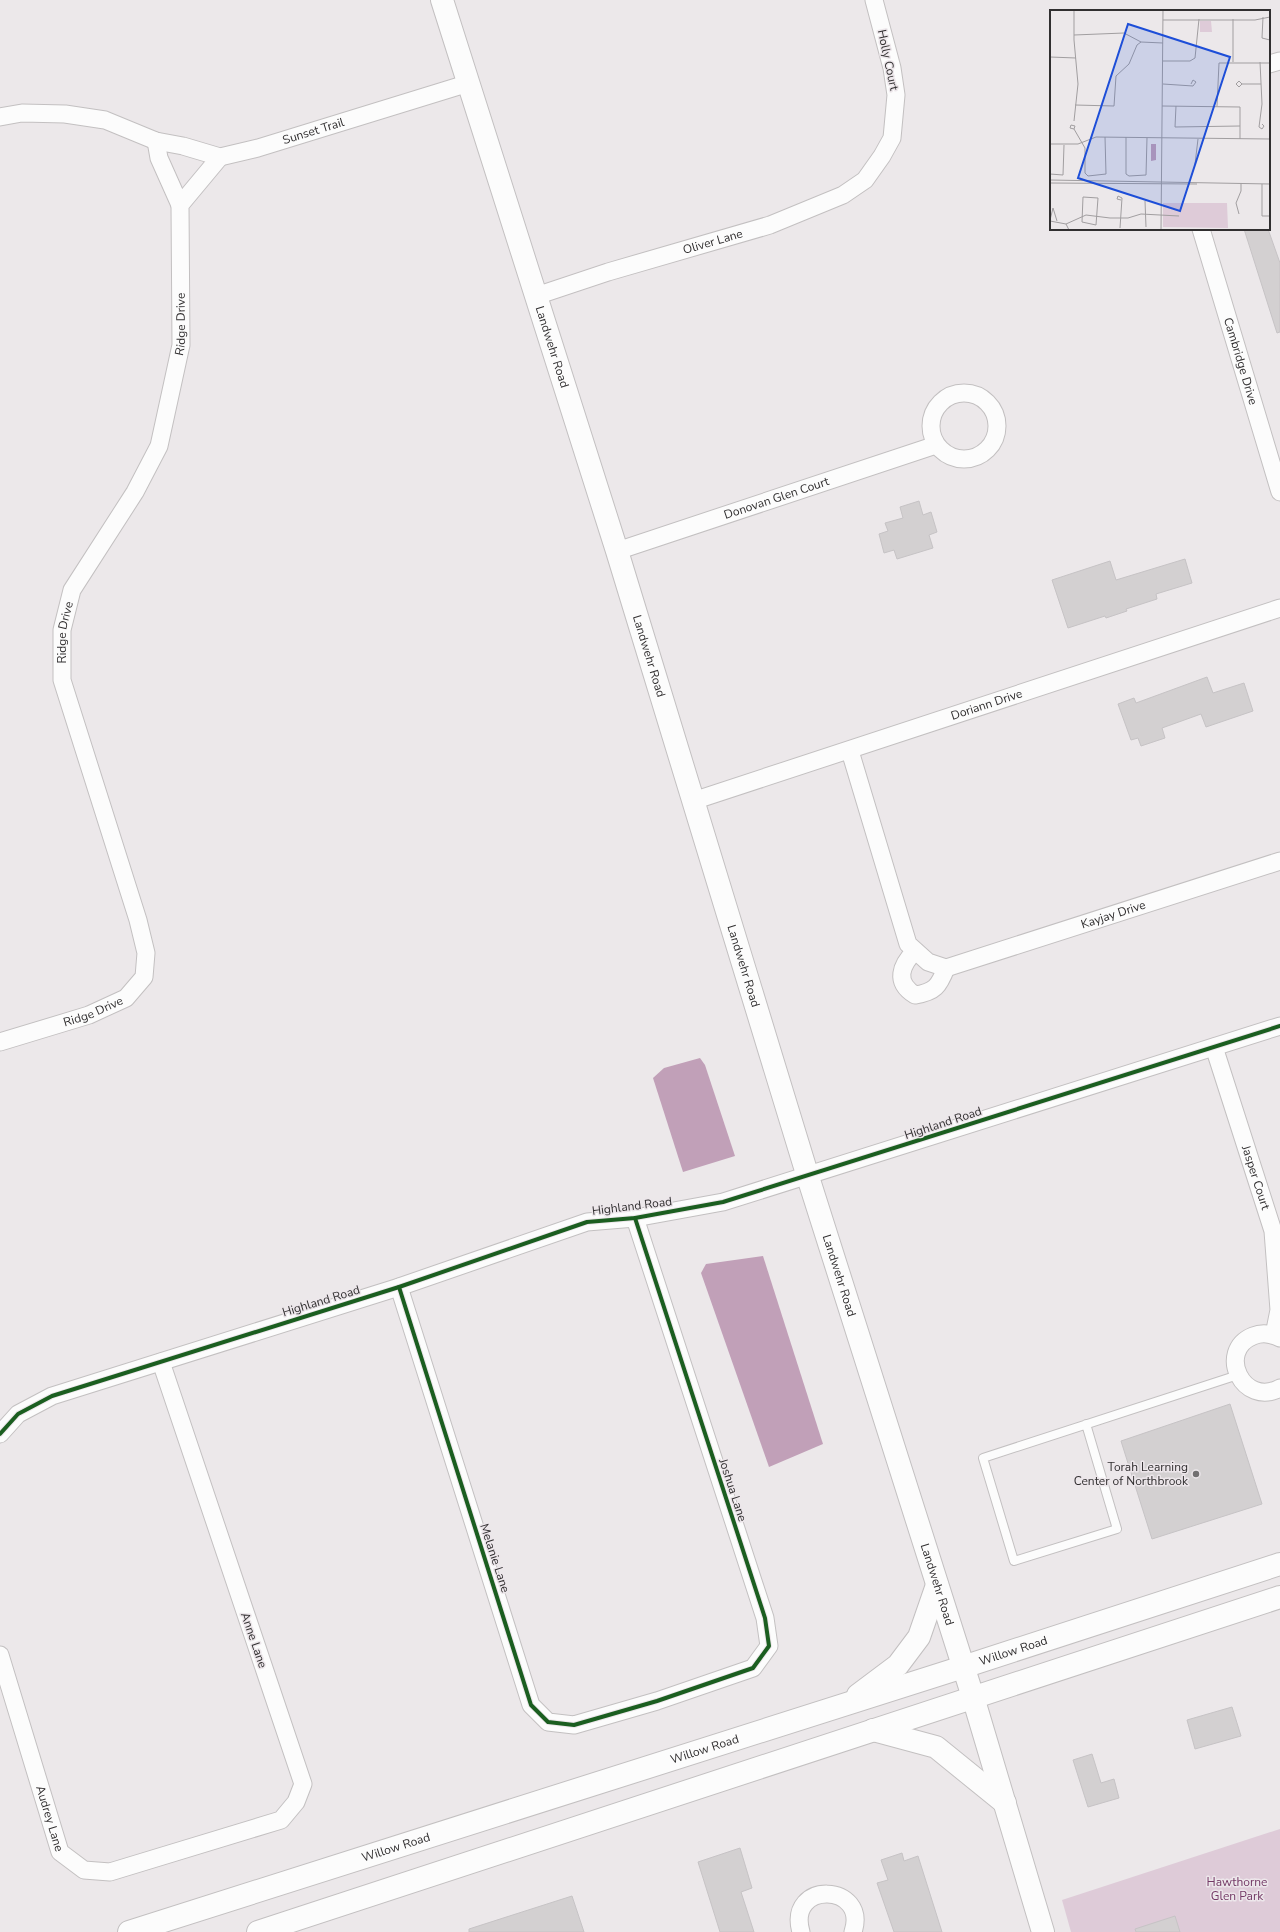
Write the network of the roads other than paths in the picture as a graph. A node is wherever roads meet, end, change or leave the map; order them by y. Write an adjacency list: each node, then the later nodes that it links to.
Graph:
1 (442, 0): 5 (main road, Landwehr Road)
2 (874, 0): 9 (street, Holly Court)
3 (1280, 60): 4 (street)
4 (1270, 64)
5 (469, 83): 8 (street, Sunset Trail); 12 (main road, Landwehr Road)
6 (0, 117): 7 (street, Sunset Trail)
7 (156, 141): 8 (street, Sunset Trail); 10 (street)
8 (220, 157): 10 (street)
9 (876, 164): 12 (street, Oliver Lane)
10 (180, 205): 23 (street, Ridge Drive)
11 (1201, 230): 14 (street, Cambridge Drive)
12 (536, 296): 15 (main road, Landwehr Road)
13 (936, 445): 15 (street, Donovan Glen Court)
14 (1280, 492)
15 (617, 551): 18 (main road, Landwehr Road)
16 (1280, 608): 17 (street, Doriann Drive)
17 (850, 751): 18 (street, Doriann Drive); 20 (street)
18 (693, 801): 25 (main road, Landwehr Road)
19 (1280, 861): 21 (street, Kayjay Drive)
20 (915, 951): 21 (street); 21 (street)
21 (946, 968)
22 (1280, 1026): 24 (street, Highland Road)
23 (0, 1042)
24 (1214, 1047): 25 (street, Highland Road); 28 (street, Jasper Court)
25 (808, 1177): 26 (street, Highland Road); 35 (main road, Landwehr Road)
26 (635, 1218): 27 (street, Highland Road); 40 (street, Joshua Lane)
27 (399, 1287): 29 (street, Highland Road); 40 (street, Melanie Lane)
28 (1277, 1337): 30 (street, Jasper Court)
29 (160, 1362): 33 (street, Highland Road); 44 (street, Anne Lane)
30 (1238, 1375): 31 (street); 32 (lane)
31 (1280, 1388)
32 (1086, 1424): 32 (lane)
33 (0, 1434)
34 (1280, 1564): 38 (main road, Willow Road)
35 (937, 1585): 38 (main road, Landwehr Road); 41 (main road)
36 (1280, 1597): 39 (main road)
37 (0, 1655): 44 (street, Audrey Lane)
38 (963, 1668): 39 (main road, Landwehr Road); 41 (main road, Willow Road)
39 (973, 1697): 42 (main road); 43 (main road, Landwehr Road)
40 (657, 1701)
41 (842, 1706): 45 (main road, Willow Road)
42 (873, 1730): 43 (main road); 46 (main road)
43 (1004, 1803): 49 (main road, Landwehr Road)
44 (186, 1849)
45 (129, 1932)
46 (258, 1932)
47 (801, 1932): 48 (street)
48 (853, 1932)
49 (1043, 1932)

